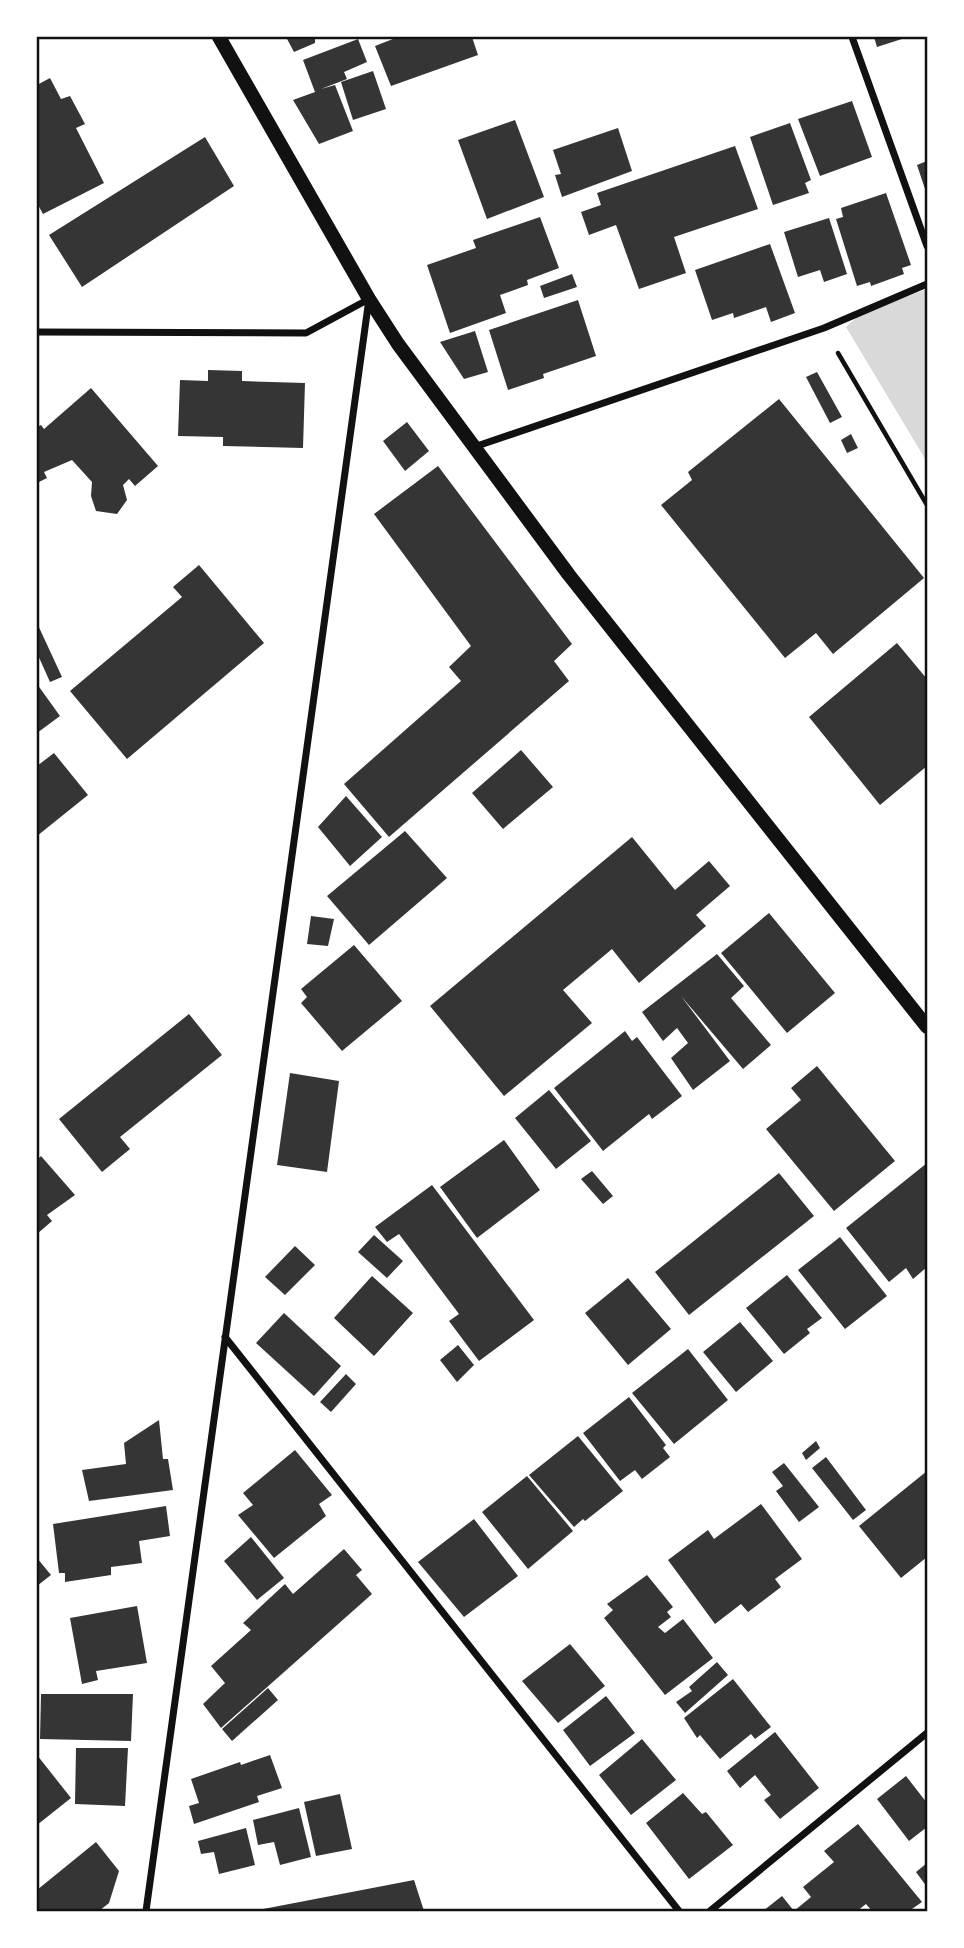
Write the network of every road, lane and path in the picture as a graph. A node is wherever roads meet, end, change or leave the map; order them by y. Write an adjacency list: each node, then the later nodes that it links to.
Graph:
1 (219, 37): 5 (main road)
2 (852, 37): 3 (street)
3 (927, 246)
4 (927, 284): 6 (street)
5 (369, 299): 7 (street); 8 (main road); 11 (street)
6 (824, 328): 8 (street); 9 (path)
7 (37, 332)
8 (474, 448): 10 (main road)
9 (927, 505)
10 (927, 1027)
11 (225, 1337): 13 (street); 14 (street)
12 (927, 1733): 15 (street)
13 (146, 1911)
14 (678, 1911)
15 (710, 1911)

